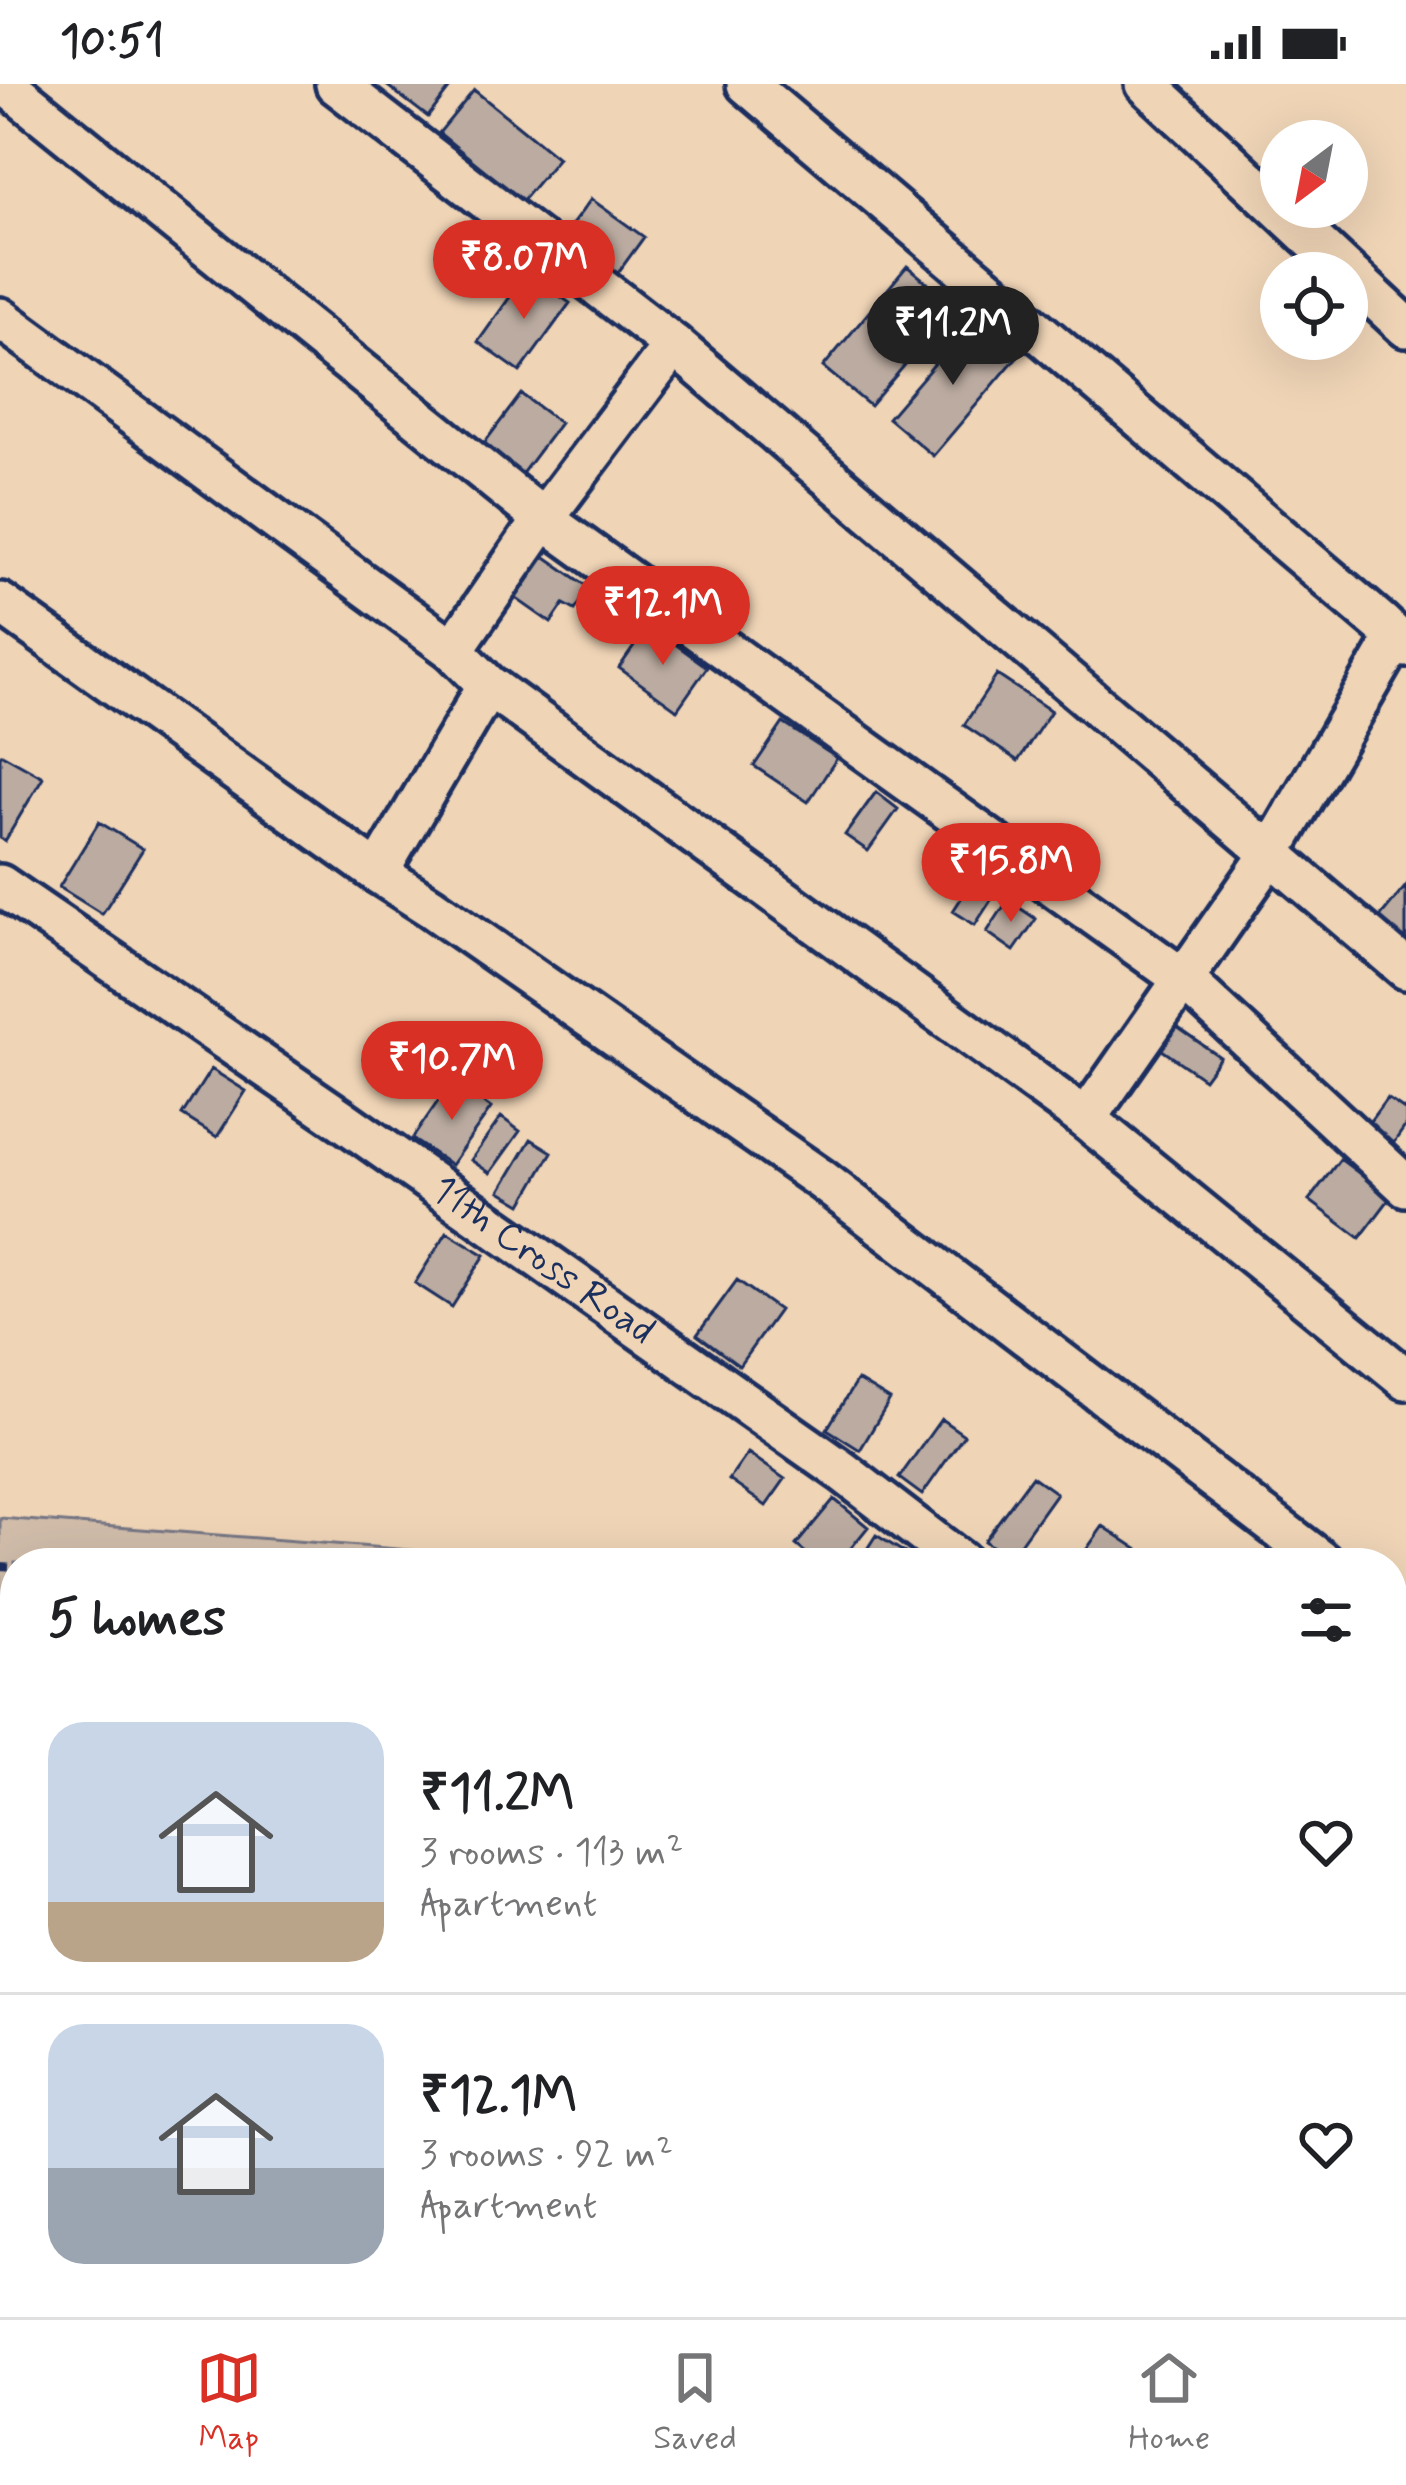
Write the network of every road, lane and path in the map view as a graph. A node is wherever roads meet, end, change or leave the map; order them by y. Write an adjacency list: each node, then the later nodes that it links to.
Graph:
1 (5, 84): 8 (street)
2 (336, 84): 7 (street)
3 (747, 84): 10 (street)
4 (1146, 84): 6 (street)
5 (0, 318): 11 (street)
6 (1406, 327)
7 (674, 345): 8 (street); 13 (street)
8 (543, 519): 11 (street); 17 (street)
9 (0, 603): 14 (street)
10 (1397, 626): 13 (street)
11 (453, 650): 12 (street)
12 (488, 685): 14 (street); 18 (street)
13 (1270, 855): 16 (street); 17 (street)
14 (377, 873): 22 (street)
15 (0, 885): 21 (street, 11th Cross Road)
16 (1406, 969)
17 (1182, 978): 18 (street); 19 (street)
18 (1086, 1119): 20 (street)
19 (1406, 1186)
20 (1406, 1378)
21 (942, 1548)
22 (1304, 1548)

